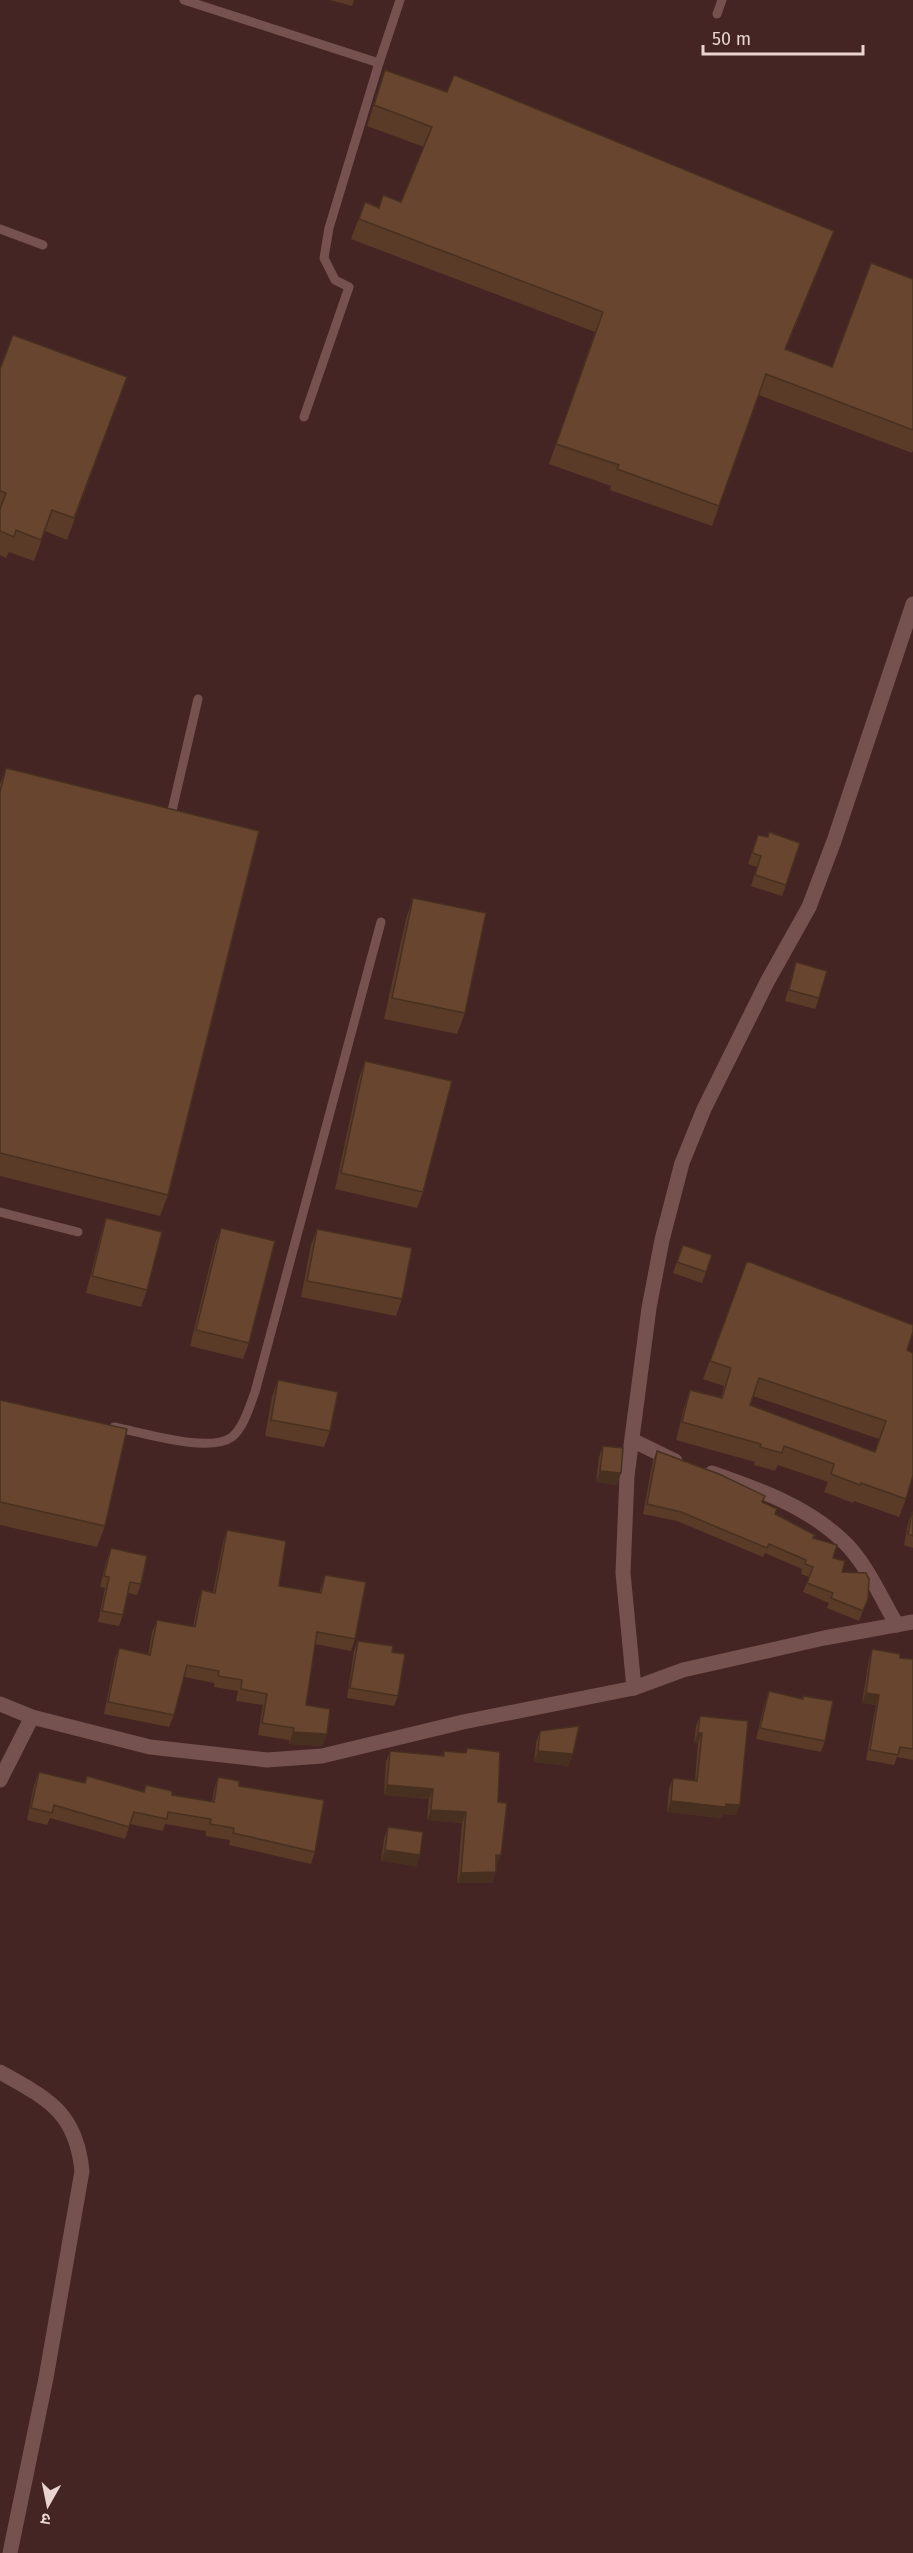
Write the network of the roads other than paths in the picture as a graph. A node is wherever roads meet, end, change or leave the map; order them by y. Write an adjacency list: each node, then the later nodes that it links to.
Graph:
1 (184, 0): 5 (lane)
2 (400, 0): 5 (lane)
3 (722, 0): 4 (lane)
4 (717, 14)
5 (380, 63): 8 (lane)
6 (0, 229): 7 (lane)
7 (43, 245)
8 (304, 417)
9 (913, 604): 18 (street)
10 (198, 699): 12 (lane)
11 (160, 812): 12 (lane)
12 (171, 815): 13 (lane)
13 (182, 818)
14 (381, 922): 17 (lane)
15 (0, 1212): 16 (lane)
16 (78, 1232)
17 (100, 1424)
18 (634, 1441): 20 (street); 21 (street)
19 (913, 1622): 20 (street)
20 (897, 1625): 21 (street)
21 (634, 1688): 23 (street)
22 (0, 1704): 23 (street)
23 (32, 1717): 24 (street)
24 (0, 1780)
25 (0, 2072): 26 (street)
26 (10, 2553)

